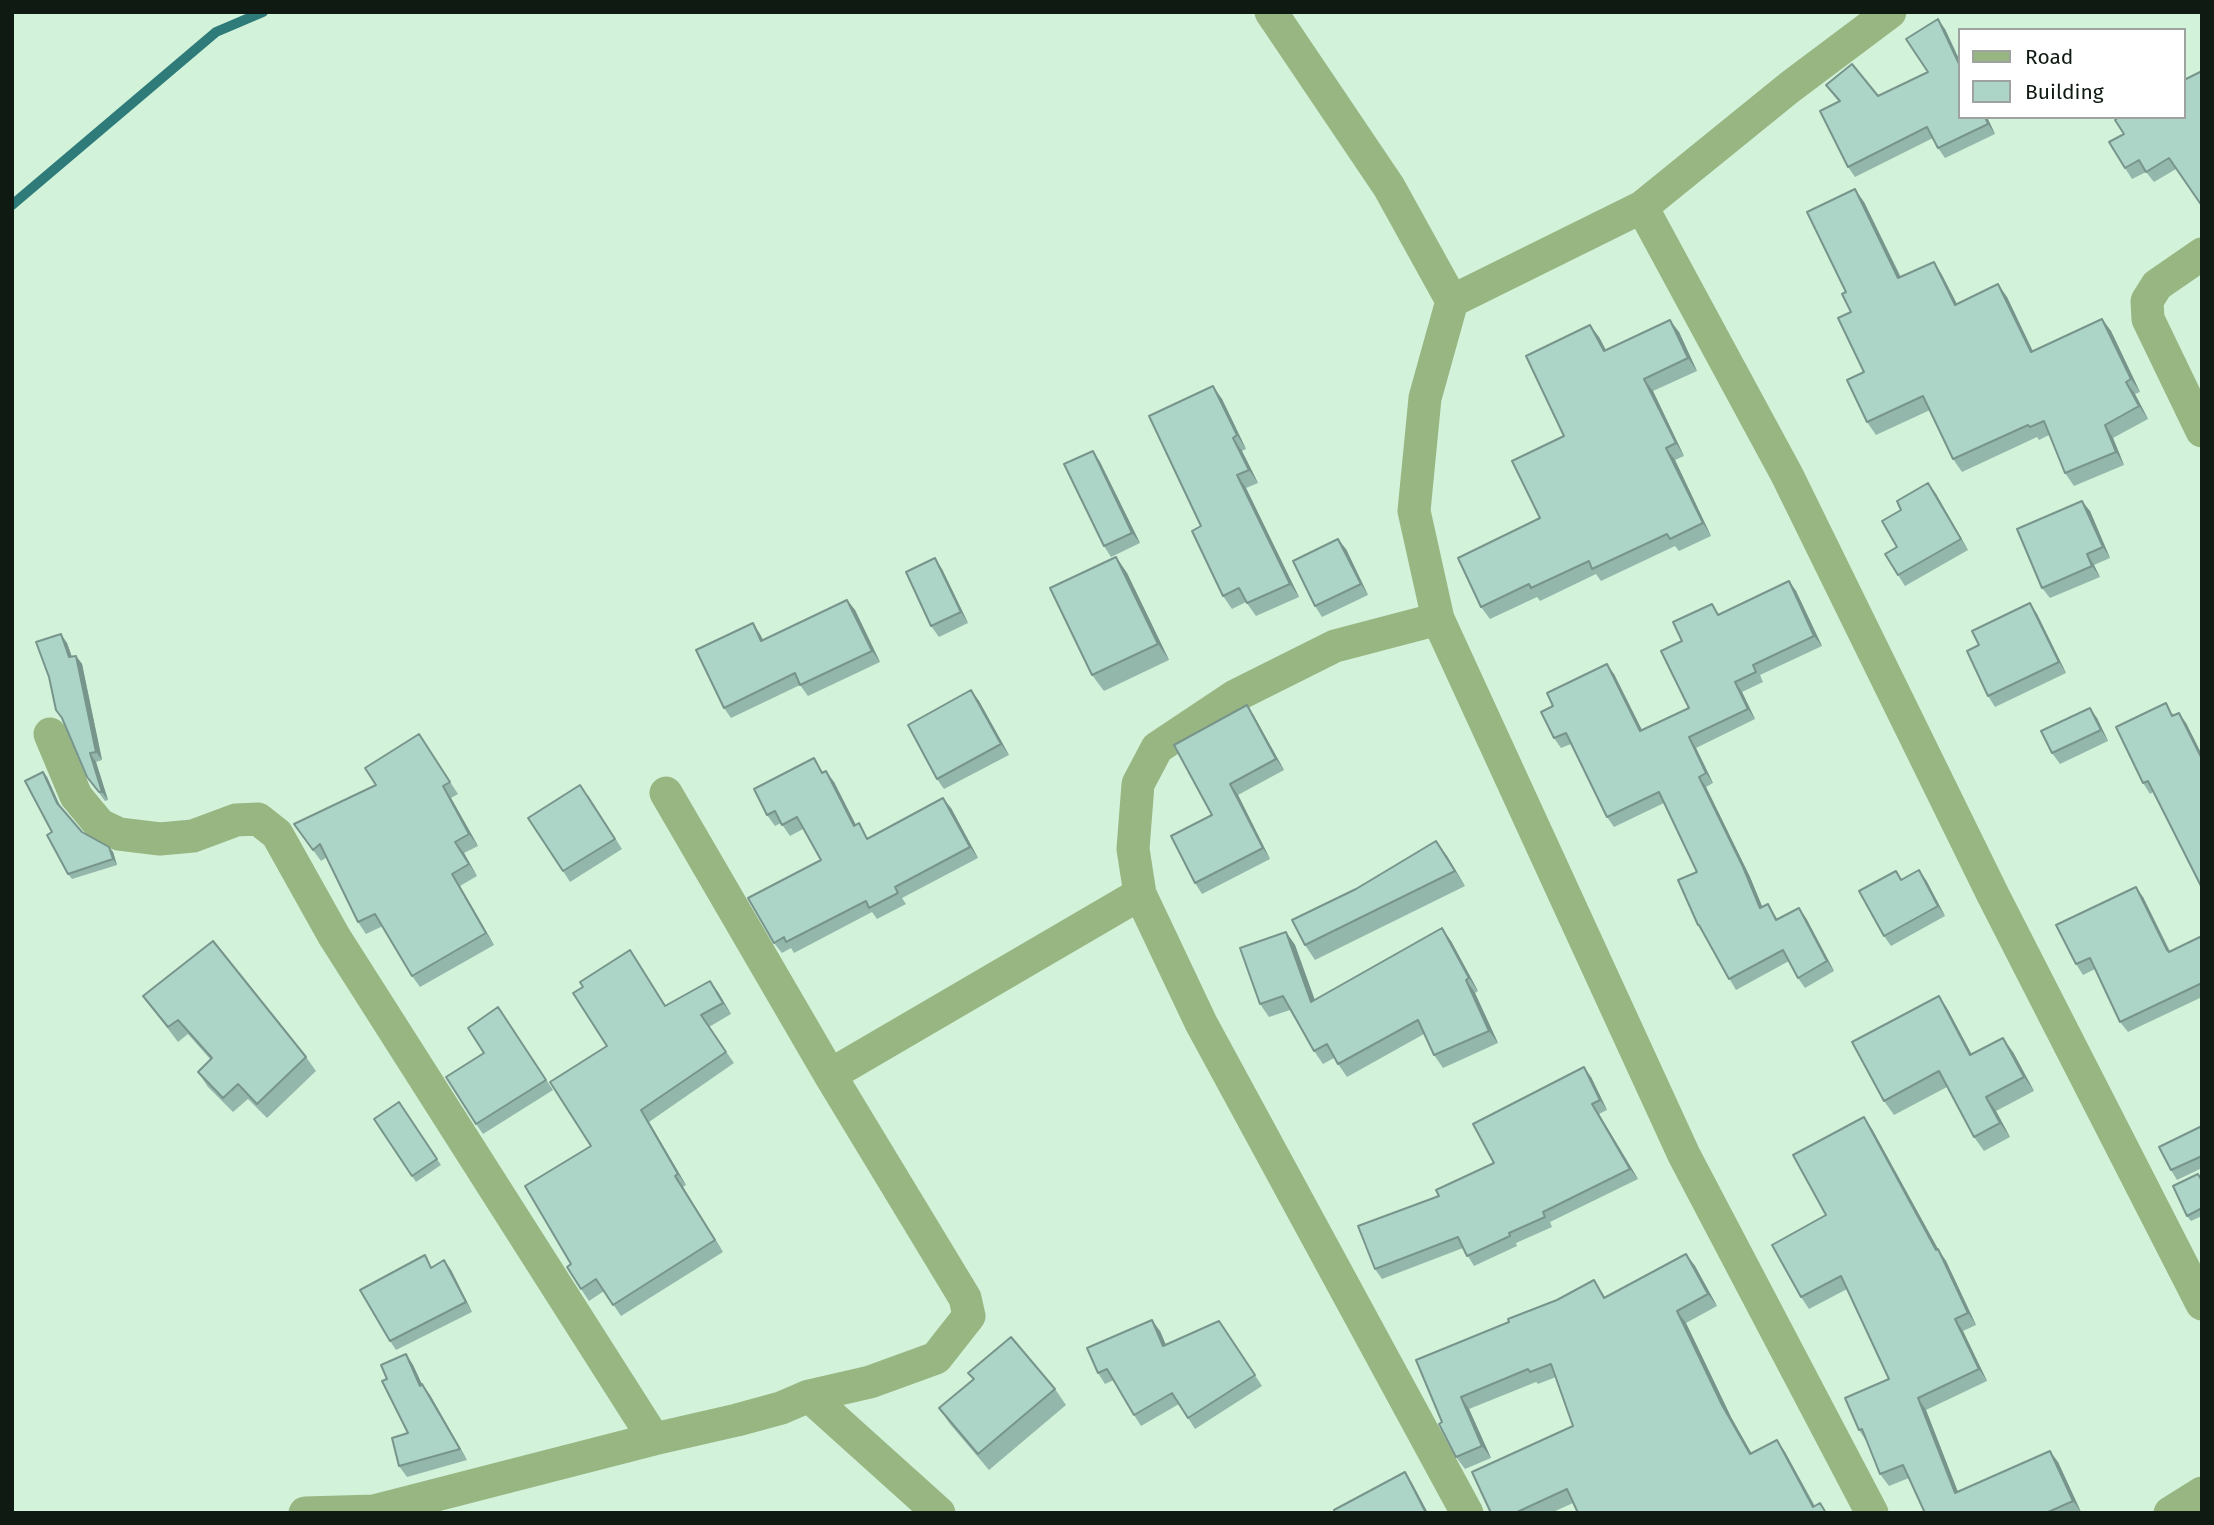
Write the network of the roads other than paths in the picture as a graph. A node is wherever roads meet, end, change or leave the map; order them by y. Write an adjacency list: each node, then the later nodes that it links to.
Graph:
1 (1271, 12): 5 (street)
2 (1889, 12): 3 (street)
3 (1642, 207): 5 (street); 12 (street)
4 (2202, 254): 6 (street)
5 (1452, 301): 7 (street)
6 (2202, 431)
7 (1438, 619): 10 (street); 20 (street)
8 (50, 734): 14 (street)
9 (666, 793): 11 (street)
10 (1140, 894): 11 (street); 19 (street)
11 (830, 1075): 13 (street)
12 (2202, 1304)
13 (809, 1396): 14 (street); 18 (street)
14 (654, 1439): 16 (street)
15 (2202, 1493): 21 (street)
16 (374, 1512): 17 (street)
17 (305, 1513)
18 (939, 1513)
19 (1467, 1513)
20 (1872, 1513)
21 (2170, 1513)

